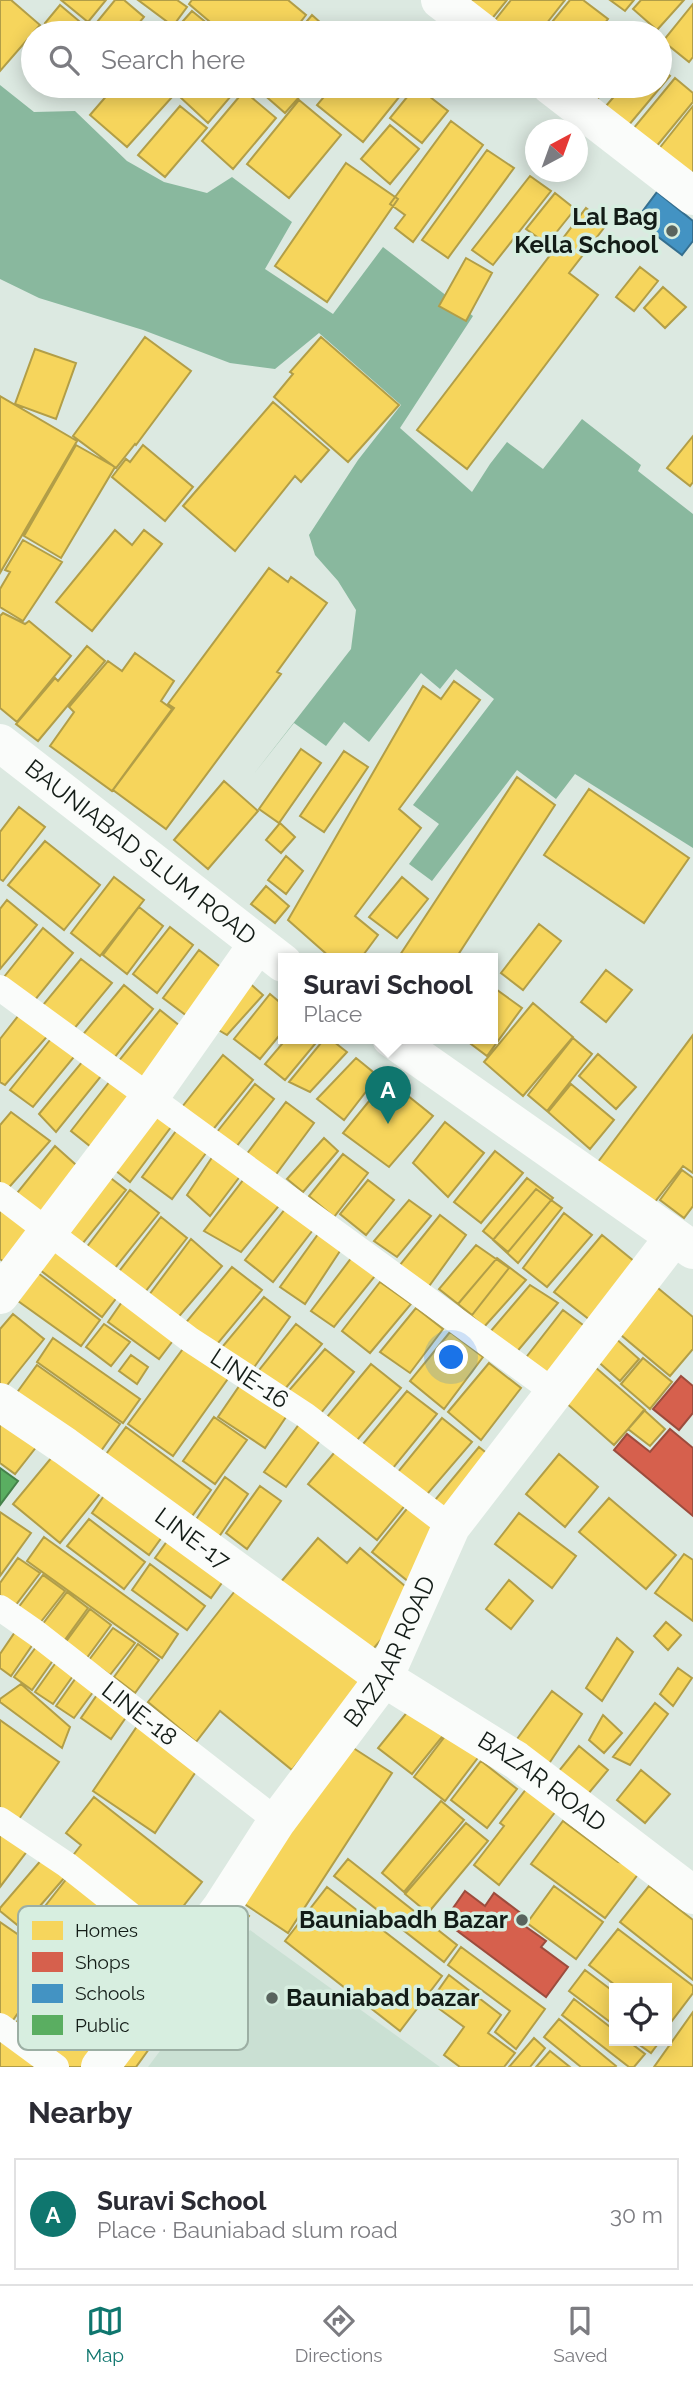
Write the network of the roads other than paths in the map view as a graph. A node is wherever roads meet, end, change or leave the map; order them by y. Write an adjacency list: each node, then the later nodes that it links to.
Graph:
1 (440, 0): 2 (street)
2 (467, 21)
3 (566, 98): 4 (street)
4 (693, 197)
5 (0, 743): 6 (street, BAUNIABAD SLUM ROAD)
6 (270, 954): 9 (street)
7 (0, 988): 9 (lane)
8 (400, 1044): 12 (street)
9 (150, 1097): 11 (street); 14 (lane)
10 (0, 1195): 11 (lane, LINE-16)
11 (47, 1231): 13 (street); 16 (lane, LINE-16)
12 (684, 1243): 14 (street, BAZAAR ROAD)
13 (0, 1296)
14 (554, 1392): 16 (street, BAZAAR ROAD)
15 (0, 1402): 18 (street, LINE-17)
16 (451, 1527): 18 (street, BAZAAR ROAD)
17 (0, 1608): 20 (lane, LINE-18)
18 (384, 1678): 20 (street, BAZAAR ROAD); 21 (street, BAZAR ROAD)
19 (0, 1820): 22 (lane)
20 (277, 1821): 23 (street, BAZAAR ROAD)
21 (693, 1895)
22 (119, 1906)
23 (221, 1906)
24 (0, 2025): 25 (lane)
25 (18, 2038)
26 (33, 2050): 28 (lane)
27 (113, 2050): 29 (street, BAZAAR ROAD)
28 (56, 2067)
29 (100, 2067)

